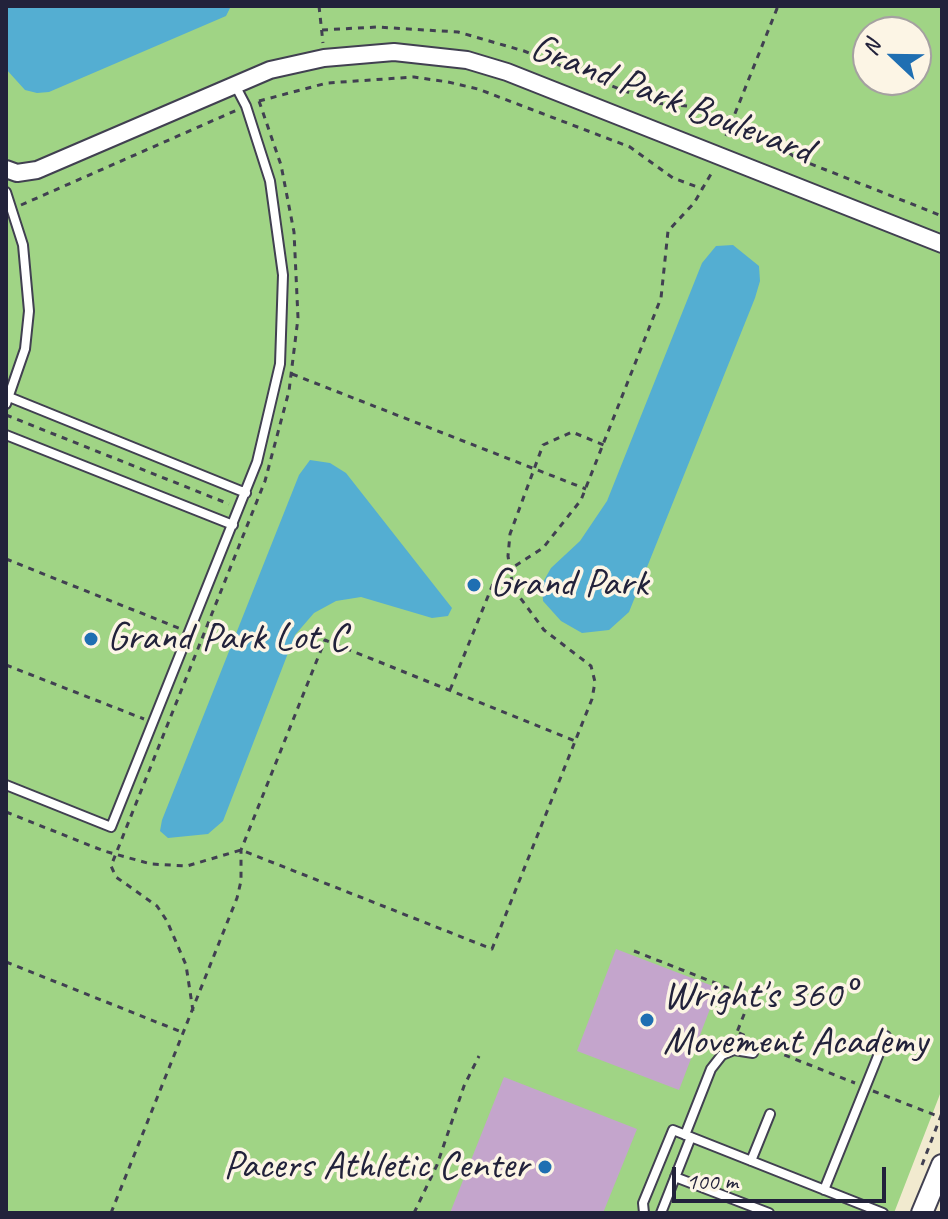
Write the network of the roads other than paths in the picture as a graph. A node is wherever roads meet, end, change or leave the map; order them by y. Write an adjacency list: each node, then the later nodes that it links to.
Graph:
1 (235, 84): 2 (street, Grand Park Boulevard); 4 (street, Grand Park Boulevard); 7 (lane)
2 (6, 170)
3 (6, 192): 5 (lane)
4 (942, 244)
5 (8, 400): 7 (lane)
6 (6, 435): 8 (lane)
7 (246, 493): 8 (lane)
8 (233, 525): 9 (lane)
9 (6, 785)
10 (886, 1036): 17 (lane)
11 (753, 1053): 13 (lane)
12 (770, 1114): 14 (lane)
13 (688, 1136): 14 (lane); 16 (lane); 19 (lane)
14 (751, 1161): 17 (lane)
15 (942, 1165): 23 (street)
16 (675, 1177): 20 (lane); 21 (lane)
17 (824, 1190): 18 (lane)
18 (864, 1210): 22 (lane)
19 (644, 1213)
20 (661, 1213)
21 (769, 1213)
22 (883, 1213)
23 (922, 1213)

